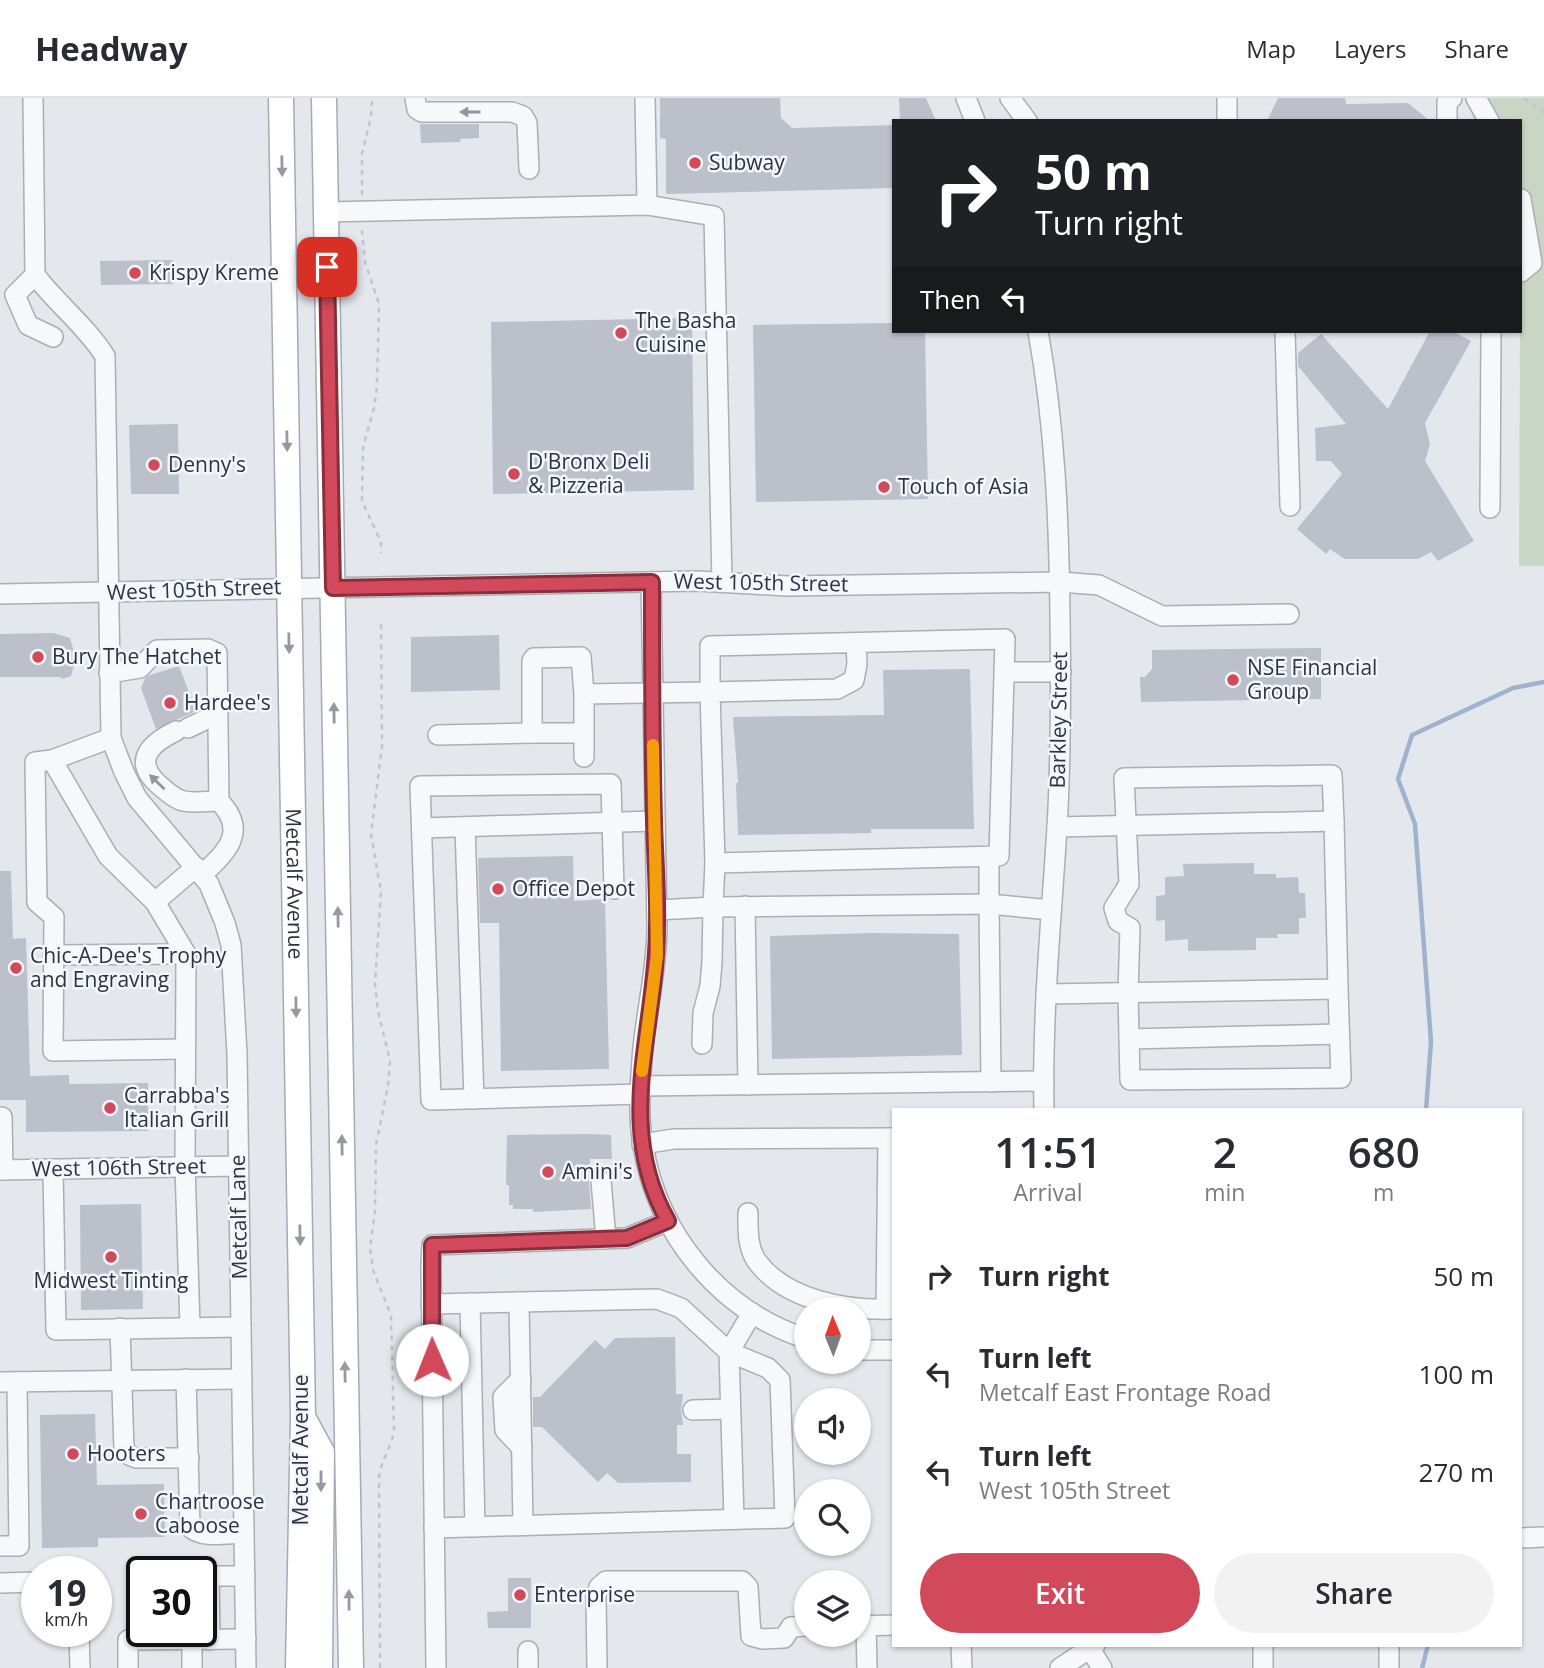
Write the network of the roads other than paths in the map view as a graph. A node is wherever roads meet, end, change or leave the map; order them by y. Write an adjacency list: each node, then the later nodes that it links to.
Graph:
1 (33, 98): 21 (street)
2 (281, 98): 31 (main road, Metcalf Avenue, one-way to 31)
3 (324, 98): 19 (main road, Metcalf Avenue)
4 (415, 98): 16 (street, one-way to 4)
5 (645, 98): 17 (street)
6 (966, 98): 11 (street)
7 (1010, 98): 12 (street)
8 (1227, 98): 13 (street)
9 (1452, 98): 14 (street)
10 (1476, 98): 15 (street)
11 (974, 119)
12 (1026, 119)
13 (1227, 119)
14 (1447, 119)
15 (1488, 119)
16 (529, 169)
17 (647, 205): 19 (street); 29 (street)
18 (1522, 205): 20 (street)
19 (326, 212): 32 (main road, Metcalf Avenue)
20 (1522, 271)
21 (35, 275): 25 (street); 33 (street, Metcalf Lane)
22 (1038, 333): 30 (street, Barkley Street)
23 (1285, 333): 26 (street)
24 (1491, 333): 27 (street)
25 (53, 337)
26 (1290, 506)
27 (1490, 508)
28 (652, 582): 29 (street, West 105th Street); 32 (street, West 105th Street); 40 (street)
29 (722, 582): 30 (street, West 105th Street)
30 (1060, 582): 35 (street, West 105th Street); 38 (street, Barkley Street)
31 (289, 587): 32 (street, West 105th Street); 33 (street, West 105th Street); 112 (main road, Metcalf Avenue, one-way to 112)
32 (333, 588): 145 (main road, Metcalf Avenue, one-way to 32)
33 (108, 593): 34 (street, West 105th Street); 39 (street, Metcalf Lane)
34 (0, 594)
35 (1289, 614)
36 (856, 643): 37 (street); 41 (street); 41 (street)
37 (1004, 672): 38 (street); 58 (street)
38 (1060, 672): 56 (street, Barkley Street)
39 (109, 673): 43 (street); 47 (street, Metcalf Lane)
40 (653, 692): 41 (street); 42 (street); 51 (street)
41 (710, 692): 59 (street)
42 (584, 694): 44 (street); 45 (street)
43 (218, 709): 50 (street); 50 (street, one-way to 43)
44 (532, 733): 45 (street); 46 (street)
45 (584, 733): 48 (street)
46 (438, 735)
47 (111, 738): 49 (street); 60 (street, Metcalf Lane)
48 (584, 757)
49 (52, 760): 62 (street); 69 (street)
50 (219, 801): 60 (street)
51 (654, 821): 53 (street); 66 (street)
52 (1334, 821): 54 (street); 54 (street); 70 (street)
53 (612, 822): 55 (street); 57 (street); 61 (street)
54 (1126, 826): 56 (street); 71 (street)
55 (465, 827): 57 (street); 81 (street)
56 (1057, 827): 67 (street, Barkley Street)
57 (422, 828): 81 (street)
58 (989, 856): 59 (street); 63 (street)
59 (715, 863): 64 (street)
60 (199, 871): 62 (street); 87 (street, Metcalf Lane)
61 (614, 889)
62 (155, 902): 68 (street)
63 (989, 904): 65 (street); 67 (street); 78 (street)
64 (713, 906): 65 (street); 66 (street); 75 (street)
65 (745, 906): 79 (street)
66 (657, 910): 80 (street)
67 (1051, 910): 72 (street, Barkley Street)
68 (186, 954): 69 (street); 76 (street)
69 (54, 955): 76 (street)
70 (1338, 989): 71 (street); 73 (street)
71 (1128, 993): 72 (street); 74 (street)
72 (1046, 994): 77 (street, Barkley Street)
73 (1339, 1034): 74 (street); 74 (street)
74 (1129, 1039)
75 (702, 1044)
76 (184, 1049): 86 (street)
77 (1044, 1081): 78 (street); 82 (street, Barkley Street)
78 (991, 1082): 79 (street)
79 (748, 1085): 80 (street)
80 (641, 1090): 81 (street); 85 (street)
81 (474, 1098)
82 (1044, 1108)
83 (2, 1117): 89 (street)
84 (891, 1138): 85 (street); 97 (street)
85 (642, 1144): 92 (street)
86 (185, 1166): 87 (street, West 106th Street); 88 (street, West 106th Street); 101 (street)
87 (238, 1166): 99 (street, Metcalf Lane)
88 (53, 1169): 89 (street, West 106th Street); 100 (street)
89 (2, 1170)
90 (601, 1181): 93 (street)
91 (748, 1213): 97 (street)
92 (668, 1221): 93 (street); 98 (street)
93 (606, 1239): 96 (street)
94 (519, 1302): 95 (street); 105 (street); 115 (street)
95 (470, 1303): 96 (street); 116 (street)
96 (431, 1304): 117 (street)
97 (890, 1309)
98 (752, 1313): 102 (street); 105 (street)
99 (241, 1326): 101 (street); 107 (street, Metcalf Lane)
100 (120, 1328): 101 (street); 108 (street)
101 (190, 1328)
102 (794, 1334)
103 (872, 1350): 104 (street)
104 (892, 1350)
105 (729, 1352): 110 (street); 114 (street)
106 (186, 1379): 107 (street); 108 (street); 113 (street)
107 (242, 1379): 118 (street, Metcalf Lane)
108 (121, 1380): 109 (street); 113 (street)
109 (8, 1382): 121 (street)
110 (730, 1409): 111 (street); 114 (street)
111 (693, 1410)
112 (303, 1417): 143 (main road, Metcalf Avenue); 144 (main road, one-way to 144)
113 (189, 1458): 118 (street)
114 (734, 1519): 115 (street)
115 (523, 1525): 116 (street)
116 (475, 1527): 117 (street)
117 (434, 1528): 146 (street)
118 (244, 1533): 123 (street, Metcalf Lane)
119 (1544, 1537): 120 (street)
120 (1522, 1538)
121 (0, 1546)
122 (217, 1576): 123 (street)
123 (245, 1576): 130 (street, Metcalf Lane)
124 (0, 1583): 125 (street)
125 (21, 1583)
126 (871, 1625): 127 (street)
127 (892, 1625)
128 (794, 1626): 147 (street)
129 (217, 1637): 130 (street)
130 (246, 1639): 142 (street, Metcalf Lane)
131 (79, 1647): 139 (street)
132 (128, 1647): 140 (street)
133 (190, 1647): 141 (street)
134 (865, 1647): 148 (street)
135 (961, 1647): 149 (street)
136 (1092, 1647): 150 (street); 151 (street)
137 (1263, 1647): 152 (street)
138 (1389, 1647): 153 (street)
139 (80, 1668)
140 (128, 1668)
141 (192, 1668)
142 (246, 1668)
143 (298, 1668)
144 (320, 1668)
145 (351, 1668)
146 (436, 1668)
147 (597, 1668)
148 (867, 1668)
149 (962, 1668)
150 (1060, 1668)
151 (1102, 1668)
152 (1263, 1668)
153 (1389, 1668)

